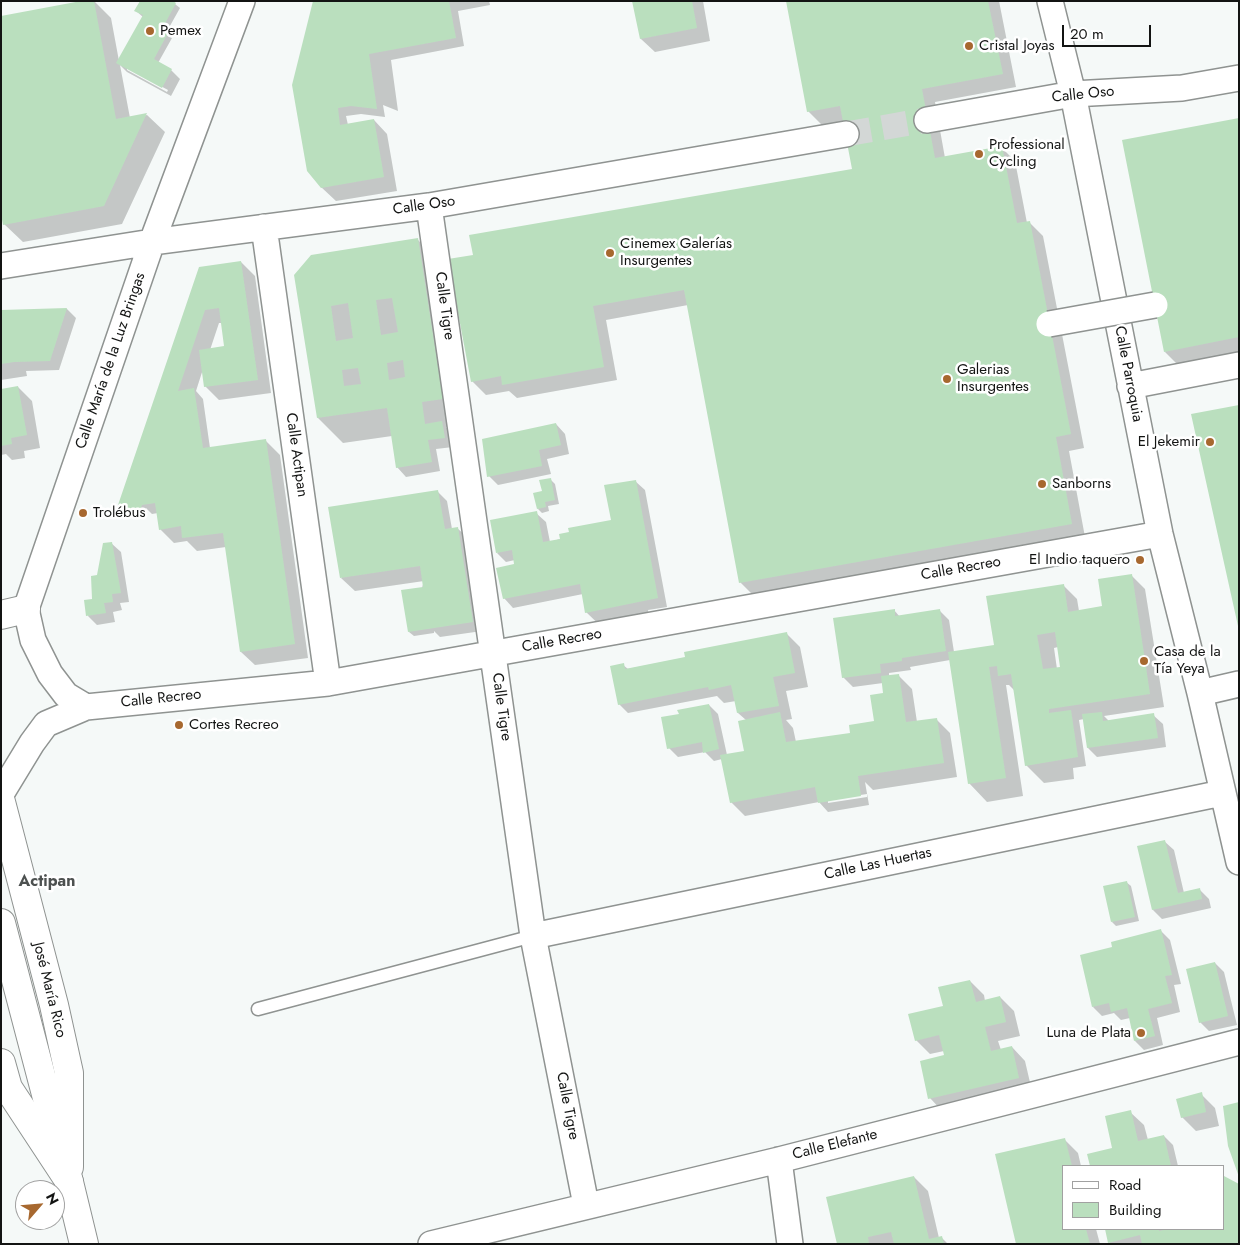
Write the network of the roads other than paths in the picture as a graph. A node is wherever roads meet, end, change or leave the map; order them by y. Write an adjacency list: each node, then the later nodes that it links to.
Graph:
1 (242, 1): 9 (street, Calle María de la Luz Bringas)
2 (1050, 1): 4 (street, Calle Parroquia)
3 (1239, 78): 4 (street, Calle Oso)
4 (1074, 94): 5 (street, Calle Oso); 14 (street, Calle Parroquia)
5 (927, 120)
6 (846, 134): 7 (street, Calle Oso)
7 (429, 206): 8 (street, Calle Oso); 17 (street, Calle Tigre)
8 (264, 226): 9 (street, Calle Oso); 18 (street, Calle Actipan)
9 (152, 242): 10 (street, Calle Oso); 16 (street, Calle María de la Luz Bringas)
10 (1, 266)
11 (1155, 305): 12 (street, bridge)
12 (1049, 324)
13 (1239, 365): 14 (street)
14 (1130, 386): 15 (street, Calle Parroquia)
15 (1160, 534): 17 (street, Calle Recreo); 20 (street, Calle Parroquia)
16 (14, 612): 21 (street, Calle María de la Luz Bringas)
17 (493, 653): 18 (street, Calle Recreo); 27 (street, Calle Tigre)
18 (328, 683): 21 (street, Calle Recreo)
19 (1239, 684): 20 (street)
20 (1200, 693): 22 (street, Calle Parroquia)
21 (86, 707): 23 (street, Calle Recreo)
22 (1222, 793): 25 (street, Calle Parroquia); 27 (street, Calle Las Huertas)
23 (1, 794)
24 (1, 802): 32 (main road, José María Rico)
25 (1239, 862)
26 (1, 923): 32 (main road)
27 (533, 936): 28 (lane); 33 (street, Calle Tigre)
28 (258, 1009)
29 (1239, 1042): 31 (street, Calle Elefante)
30 (1, 1063): 32 (main road, José María Rico)
31 (779, 1160): 33 (street, Calle Elefante); 37 (street)
32 (70, 1182): 35 (main road, José María Rico)
33 (586, 1205): 34 (street, Calle Elefante)
34 (457, 1241): 36 (street, Calle Elefante)
35 (84, 1244)
36 (431, 1244)
37 (790, 1244)

